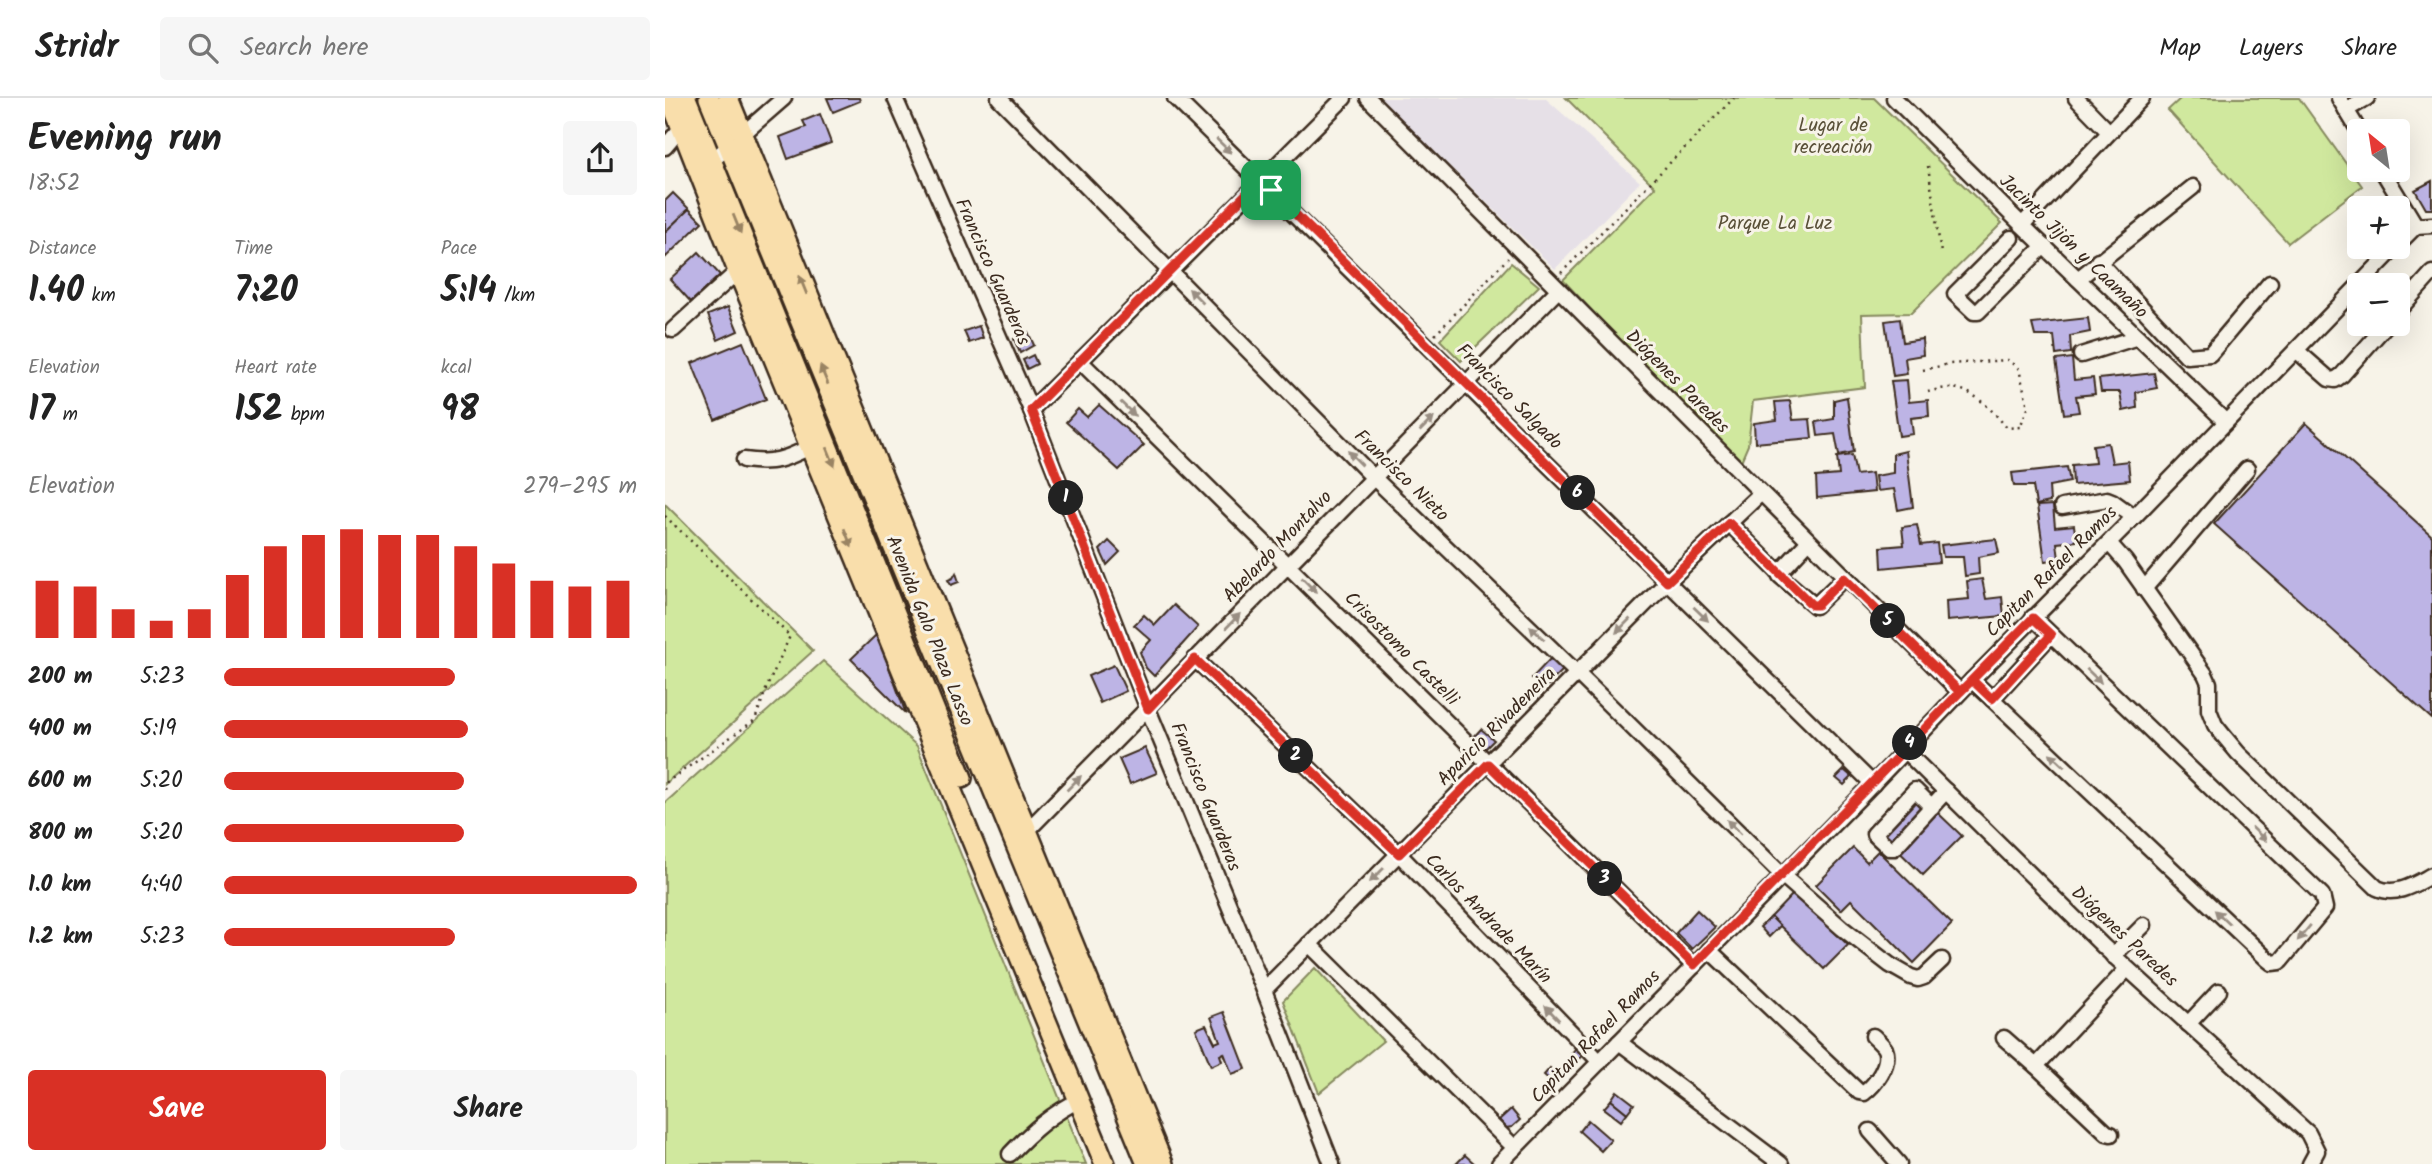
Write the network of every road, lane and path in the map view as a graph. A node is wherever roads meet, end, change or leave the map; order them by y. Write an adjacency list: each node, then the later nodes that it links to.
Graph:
1 (670, 98): 17 (main road, Avenida Galo Plaza Lasso)
2 (686, 98): 21 (main road, Avenida Galo Plaza Lasso)
3 (709, 98): 19 (main road, Avenida Galo Plaza Lasso)
4 (728, 98): 19 (main road, Avenida Galo Plaza Lasso)
5 (895, 98): 53 (street, Francisco Guarderas)
6 (999, 98): 37 (street, Francisco Nieto)
7 (1175, 98): 23 (street, Francisco Salgado, one-way to 23)
8 (1345, 98): 23 (street)
9 (1368, 98): 41 (street, Diógenes Paredes)
10 (1734, 98): 41 (path)
11 (1894, 98): 26 (street, Jacinto Jijón y Caamaño)
12 (2076, 98): 18 (street)
13 (2142, 98): 18 (street)
14 (2367, 98): 16 (street)
15 (782, 99): 19 (street)
16 (2343, 104)
17 (682, 127): 20 (street); 21 (main road, Avenida Galo Plaza Lasso)
18 (2109, 132): 26 (street)
19 (736, 141): 21 (street); 85 (main road, Avenida Galo Plaza Lasso, one-way to 19); 112 (main road, Avenida Galo Plaza Lasso, one-way to 19)
20 (665, 147)
21 (705, 166): 36 (main road, Avenida Galo Plaza Lasso); 111 (main road, Avenida Galo Plaza Lasso, one-way to 111)
22 (1928, 166): 32 (path)
23 (1260, 180): 37 (street); 51 (street, Francisco Salgado)
24 (2389, 182): 28 (street)
25 (2193, 187): 35 (street)
26 (2022, 225): 31 (street, Jacinto Jijón y Caamaño)
27 (2432, 225): 28 (street)
28 (2416, 226): 29 (street, Capitan Rafael Ramos)
29 (2410, 232)
30 (2011, 238): 31 (street)
31 (2044, 246): 39 (street, Jacinto Jijón y Caamaño)
32 (1941, 253)
33 (1512, 254): 45 (path)
34 (2384, 259): 47 (street, Capitan Rafael Ramos)
35 (2098, 261): 39 (street); 40 (street)
36 (738, 271): 43 (street); 55 (main road, Avenida Galo Plaza Lasso)
37 (1171, 271): 49 (street); 58 (street, Francisco Nieto, one-way to 37)
38 (2432, 273): 42 (street)
39 (2078, 279): 46 (street, Jacinto Jijón y Caamaño)
40 (2270, 283)
41 (1557, 284): 51 (street, Abelardo Montalvo); 59 (street, Diógenes Paredes)
42 (2410, 298)
43 (673, 330)
44 (2376, 336): 47 (street)
45 (1433, 337)
46 (2138, 337): 48 (street); 54 (street, Jacinto Jijón y Caamaño)
47 (2296, 349): 54 (street, Capitan Rafael Ramos)
48 (2081, 355)
49 (1080, 361): 53 (street); 66 (street, Crisostomo Castelli, one-way to 66)
50 (1923, 370): 52 (path)
51 (1468, 383): 58 (street, Abelardo Montalvo, one-way to 51); 69 (street, Francisco Salgado)
52 (1928, 392)
53 (1031, 410): 78 (street, Francisco Guarderas)
54 (2226, 422): 62 (street, Capitan Rafael Ramos)
55 (810, 447): 56 (street); 104 (main road, Avenida Galo Plaza Lasso, one-way to 104)
56 (744, 460)
57 (2247, 469): 70 (street)
58 (1373, 477): 66 (street, Abelardo Montalvo); 74 (street, Francisco Nieto, one-way to 58)
59 (1760, 494): 63 (street, Aparicio Rivadeneira); 64 (street, Diógenes Paredes)
60 (2062, 507): 62 (street)
61 (665, 516): 82 (path)
62 (2134, 517): 65 (street, Capitan Rafael Ramos)
63 (1729, 523): 67 (street); 69 (street, Aparicio Rivadeneira)
64 (1808, 542): 67 (street); 68 (street, Diógenes Paredes)
65 (2109, 543): 70 (street); 71 (street, Capitan Rafael Ramos)
66 (1288, 564): 73 (street, Abelardo Montalvo, one-way to 66); 80 (street, Crisostomo Castelli, one-way to 80)
67 (1779, 573): 68 (street)
68 (1844, 578): 76 (street, Diógenes Paredes)
69 (1667, 582): 74 (street, Aparicio Rivadeneira, one-way to 74); 81 (street, Francisco Salgado, one-way to 81)
70 (2144, 589): 87 (street)
71 (2033, 618): 72 (street); 75 (street, Capitan Rafael Ramos)
72 (2051, 635): 77 (street); 77 (street, one-way to 77)
73 (1195, 659): 78 (street, Abelardo Montalvo); 86 (street, Carlos Andrade Marín)
74 (1577, 673): 80 (street, Aparicio Rivadeneira); 88 (street, Francisco Nieto, one-way to 74)
75 (1972, 680): 76 (street, Capitan Rafael Ramos); 77 (street)
76 (1960, 692): 79 (street, Capitan Rafael Ramos)
77 (1992, 699)
78 (1148, 709): 85 (street, Abelardo Montalvo, one-way to 78); 96 (street, Francisco Guarderas)
79 (1904, 750): 81 (street, Capitan Rafael Ramos); 83 (street, Diógenes Paredes)
80 (1488, 764): 86 (street, Aparicio Rivadeneira); 94 (street, Crisostomo Castelli)
81 (1873, 784): 88 (street, Capitan Rafael Ramos)
82 (665, 790)
83 (1946, 792): 84 (street); 92 (street, Diógenes Paredes)
84 (1932, 807)
85 (1026, 832): 113 (main road, Avenida Galo Plaza Lasso)
86 (1399, 854): 90 (street, Aparicio Rivadeneira, one-way to 90); 102 (street, Carlos Andrade Marín, one-way to 86)
87 (2432, 874)
88 (1782, 876): 91 (street, Capitan Rafael Ramos); 93 (street, Francisco Nieto)
89 (2144, 925): 92 (street)
90 (1309, 944): 96 (street, Aparicio Rivadeneira); 107 (street)
91 (1709, 950): 94 (street, Capitan Rafael Ramos); 99 (street)
92 (2113, 956): 95 (street, Diógenes Paredes)
93 (1942, 960)
94 (1694, 965): 101 (street, Capitan Rafael Ramos)
95 (2127, 969): 98 (street, Diógenes Paredes); 103 (street)
96 (1264, 990): 114 (street, Francisco Guarderas)
97 (2219, 990): 98 (street)
98 (2188, 1024): 109 (street, Diógenes Paredes)
99 (1873, 1036)
100 (2004, 1038): 103 (street)
101 (1619, 1042): 102 (street, Capitan Rafael Ramos); 116 (street)
102 (1599, 1062): 107 (street, Capitan Rafael Ramos)
103 (2036, 1066): 106 (street)
104 (1080, 1100): 108 (street); 110 (main road, Avenida Galo Plaza Lasso)
105 (1870, 1131): 117 (street)
106 (2111, 1134)
107 (1515, 1148): 115 (street, Capitan Rafael Ramos)
108 (1010, 1154)
109 (2313, 1157)
110 (1105, 1164)
111 (1119, 1164)
112 (1147, 1164)
113 (1163, 1164)
114 (1332, 1164)
115 (1500, 1164)
116 (1781, 1164)
117 (1899, 1164)

